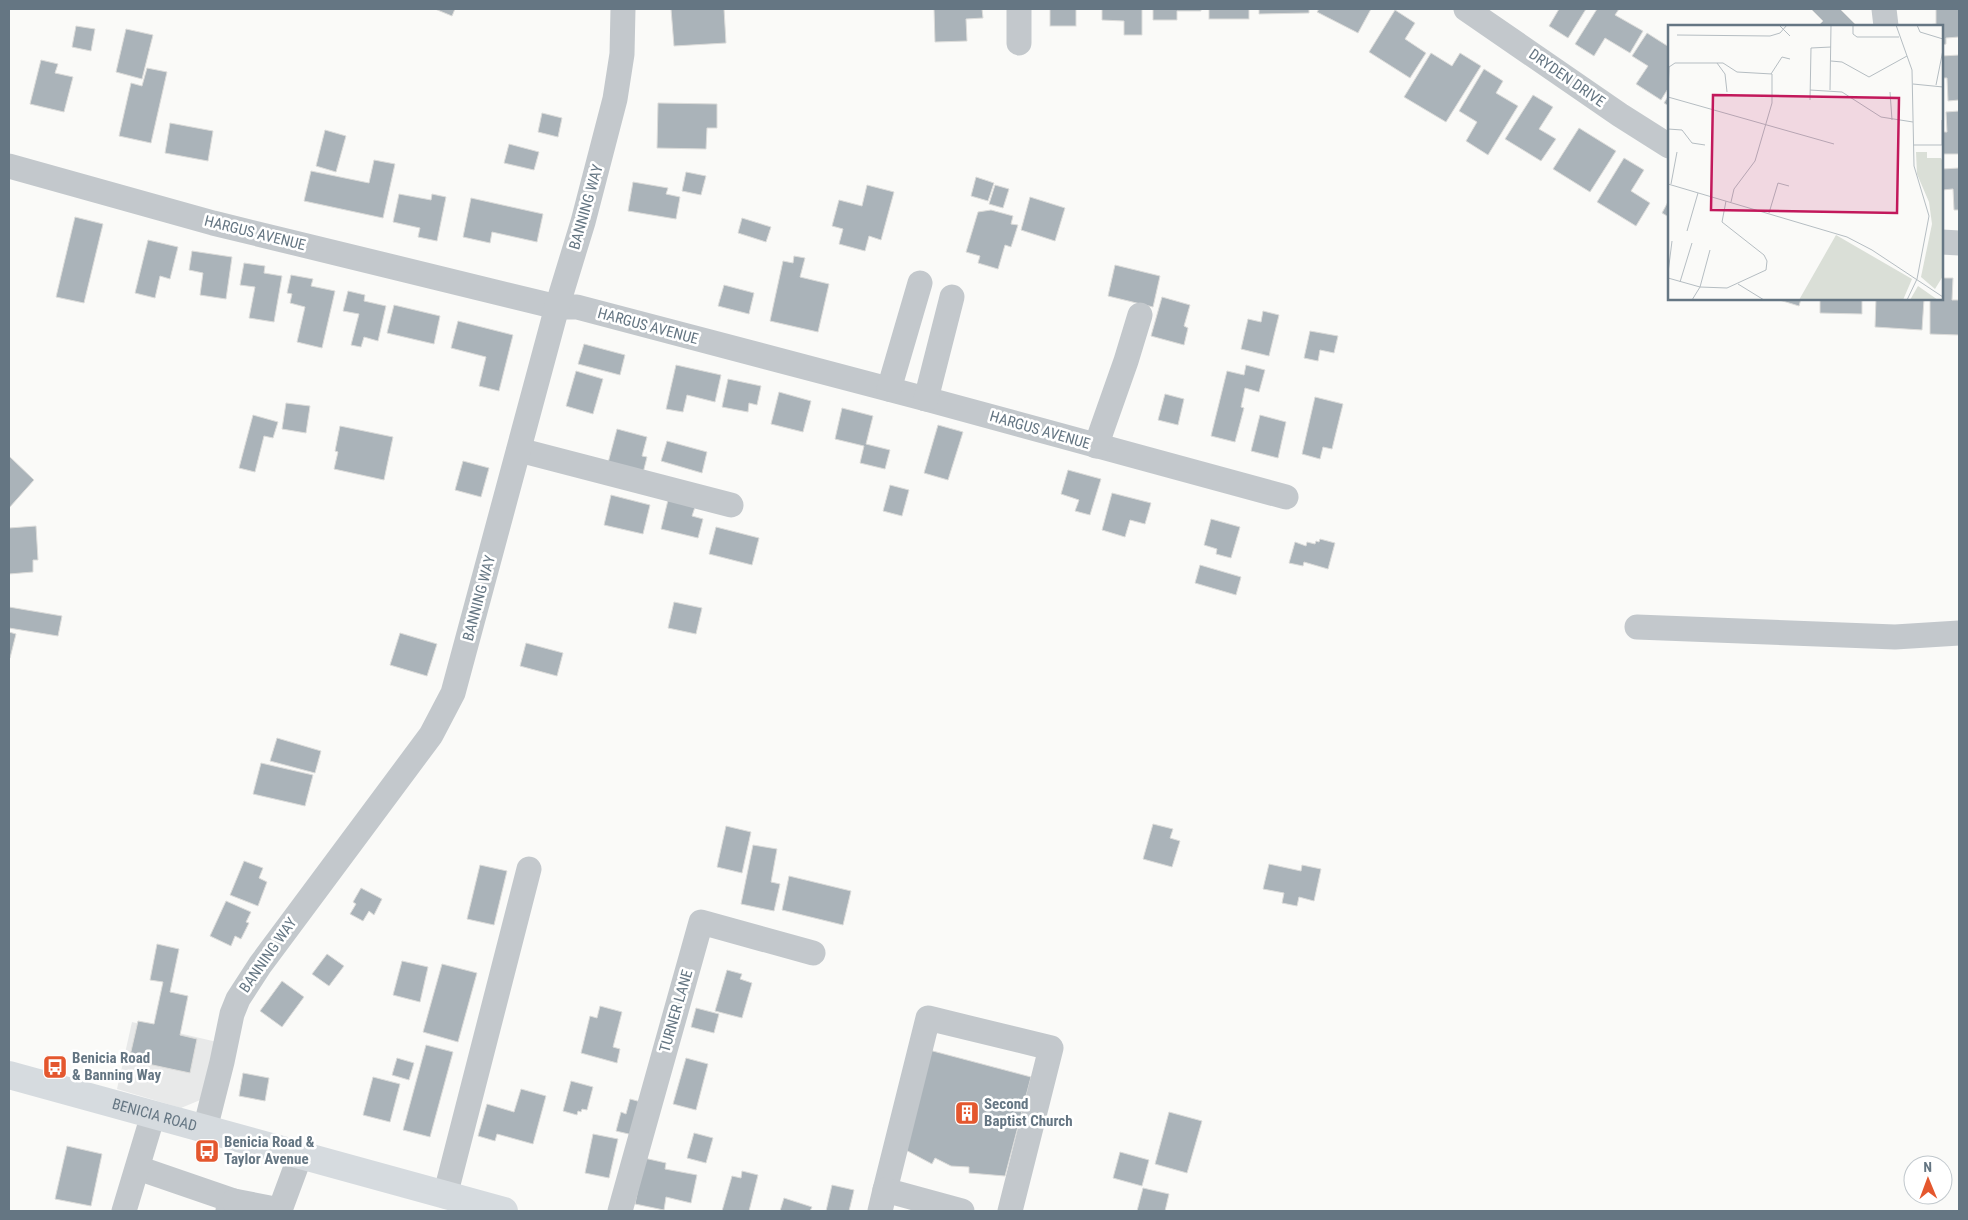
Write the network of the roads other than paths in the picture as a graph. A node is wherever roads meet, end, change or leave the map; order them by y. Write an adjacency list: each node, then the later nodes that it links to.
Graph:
1 (623, 9): 13 (street, BANNING WAY)
2 (1019, 9): 6 (street)
3 (1466, 9): 7 (street, DRYDEN DRIVE)
4 (1884, 9): 5 (street)
5 (1886, 25)
6 (1019, 43)
7 (1668, 145)
8 (9, 166): 13 (street, HARGUS AVENUE)
9 (1943, 242): 10 (street)
10 (1959, 243)
11 (920, 283): 15 (street)
12 (952, 297): 16 (street)
13 (557, 307): 15 (street, HARGUS AVENUE); 18 (street, BANNING WAY)
14 (1140, 315): 17 (street)
15 (889, 389): 16 (street, HARGUS AVENUE)
16 (926, 399): 17 (street, HARGUS AVENUE)
17 (1096, 446): 19 (street, HARGUS AVENUE)
18 (519, 450): 20 (street); 27 (street, BANNING WAY)
19 (1286, 497)
20 (731, 505)
21 (1637, 627): 22 (street)
22 (1959, 633)
23 (529, 868): 31 (street)
24 (813, 953): 35 (street, TURNER LANE)
25 (9, 1075): 26 (main road, BENICIA ROAD)
26 (153, 1115): 27 (main road, BENICIA ROAD); 29 (street)
27 (205, 1129): 28 (main road, BENICIA ROAD)
28 (300, 1156): 31 (main road, BENICIA ROAD); 32 (street)
29 (138, 1168): 32 (street); 33 (street)
30 (883, 1201): 36 (street); 37 (street)
31 (452, 1202): 34 (main road, BENICIA ROAD)
32 (231, 1206)
33 (124, 1211)
34 (504, 1211)
35 (620, 1211)
36 (962, 1211)
37 (1010, 1211)

